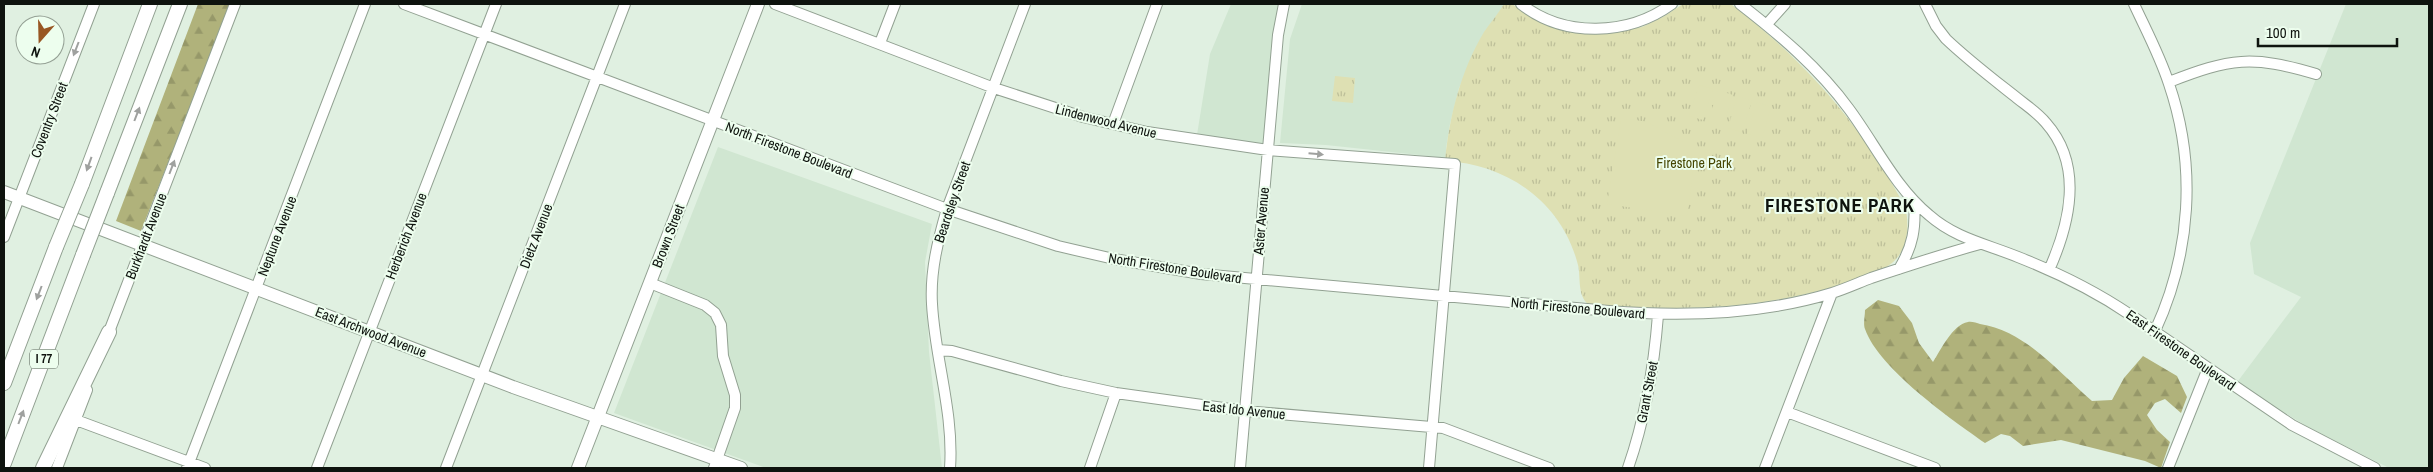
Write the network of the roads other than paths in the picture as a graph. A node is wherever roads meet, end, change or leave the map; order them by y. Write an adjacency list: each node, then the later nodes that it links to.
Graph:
1 (94, 4): 32 (street, Coventry Street, one-way to 32)
2 (150, 4): 52 (highway, I 77, one-way to 52, bridge)
3 (180, 4): 59 (highway, I 77, one-way to 3, bridge)
4 (235, 4): 37 (street, Burkhardt Avenue, one-way to 4)
5 (365, 4): 42 (street, Neptune Avenue)
6 (404, 4): 22 (street, North Firestone Boulevard)
7 (496, 4): 22 (street, Herberich Avenue)
8 (625, 4): 25 (street, Dietz Avenue)
9 (758, 4): 28 (main road, Brown Street)
10 (775, 4): 23 (street, Lindenwood Avenue)
11 (895, 4): 23 (street)
12 (1026, 4): 27 (street, Beardsley Street)
13 (1157, 4): 29 (street)
14 (1521, 4): 15 (street)
15 (1672, 4)
16 (1740, 4): 21 (street, East Firestone Boulevard)
17 (1785, 4): 21 (street)
18 (1924, 4): 39 (street)
19 (2134, 4): 26 (street)
20 (1280, 5): 30 (street, Aster Avenue)
21 (1767, 24): 33 (street, East Firestone Boulevard)
22 (484, 34): 25 (street, North Firestone Boulevard); 46 (street, Herberich Avenue)
23 (880, 43): 27 (street, Lindenwood Avenue)
24 (2316, 74): 26 (street)
25 (596, 76): 28 (street, North Firestone Boulevard); 51 (street, Dietz Avenue)
26 (2169, 82): 47 (street)
27 (994, 88): 29 (street, Lindenwood Avenue); 34 (street, Beardsley Street)
28 (712, 121): 34 (street, North Firestone Boulevard); 41 (main road, Brown Street)
29 (1113, 124): 30 (street, Lindenwood Avenue)
30 (1268, 150): 40 (street, Aster Avenue); 44 (street, Lindenwood Avenue, one-way to 44)
31 (4, 192): 32 (main road, East Archwood Avenue)
32 (19, 198): 35 (street, Coventry Street); 37 (main road, East Archwood Avenue)
33 (1914, 202): 36 (street, East Firestone Boulevard); 38 (street)
34 (946, 209): 40 (street, North Firestone Boulevard); 49 (street, Beardsley Street)
35 (4, 237)
36 (1980, 244): 38 (street, North Firestone Boulevard); 39 (street, East Firestone Boulevard)
37 (143, 245): 42 (main road, East Archwood Avenue); 48 (street, Burkhardt Avenue)
38 (1899, 268): 43 (street, North Firestone Boulevard)
39 (2049, 270): 47 (street, East Firestone Boulevard)
40 (1256, 280): 44 (street, North Firestone Boulevard); 54 (street, Aster Avenue)
41 (650, 283): 56 (main road, Brown Street); 60 (street)
42 (257, 288): 46 (main road, East Archwood Avenue); 61 (street, Neptune Avenue)
43 (1832, 293): 45 (street, North Firestone Boulevard); 55 (street)
44 (1444, 296): 45 (street, North Firestone Boulevard); 58 (street)
45 (1658, 315): 74 (street, Grant Street)
46 (370, 331): 51 (main road, East Archwood Avenue); 65 (street, Herberich Avenue)
47 (2155, 331): 50 (street, East Firestone Boulevard)
48 (109, 332): 57 (street, Burkhardt Avenue); 62 (highway)
49 (938, 350): 53 (street, East Ido Avenue); 69 (street, Beardsley Street)
50 (2208, 368): 77 (street); 78 (street, East Firestone Boulevard)
51 (482, 374): 56 (main road, East Archwood Avenue); 66 (street, Dietz Avenue)
52 (4, 383)
53 (1116, 393): 54 (street, East Ido Avenue); 70 (street)
54 (1246, 411): 58 (street, East Ido Avenue); 71 (street, Aster Avenue)
55 (1787, 412): 75 (street); 76 (street)
56 (598, 418): 60 (main road, East Archwood Avenue); 67 (main road, Brown Street)
57 (76, 420): 61 (street); 63 (street, Burkhardt Avenue)
58 (1433, 427): 72 (street); 73 (street, East Ido Avenue)
59 (4, 463)
60 (715, 464): 68 (main road, East Archwood Avenue)
61 (188, 465): 64 (street)
62 (43, 468)
63 (57, 468)
64 (205, 468)
65 (317, 468)
66 (446, 468)
67 (578, 468)
68 (740, 468)
69 (950, 468)
70 (1090, 468)
71 (1240, 468)
72 (1429, 468)
73 (1549, 468)
74 (1628, 468)
75 (1765, 468)
76 (1935, 468)
77 (2168, 468)
78 (2375, 468)

